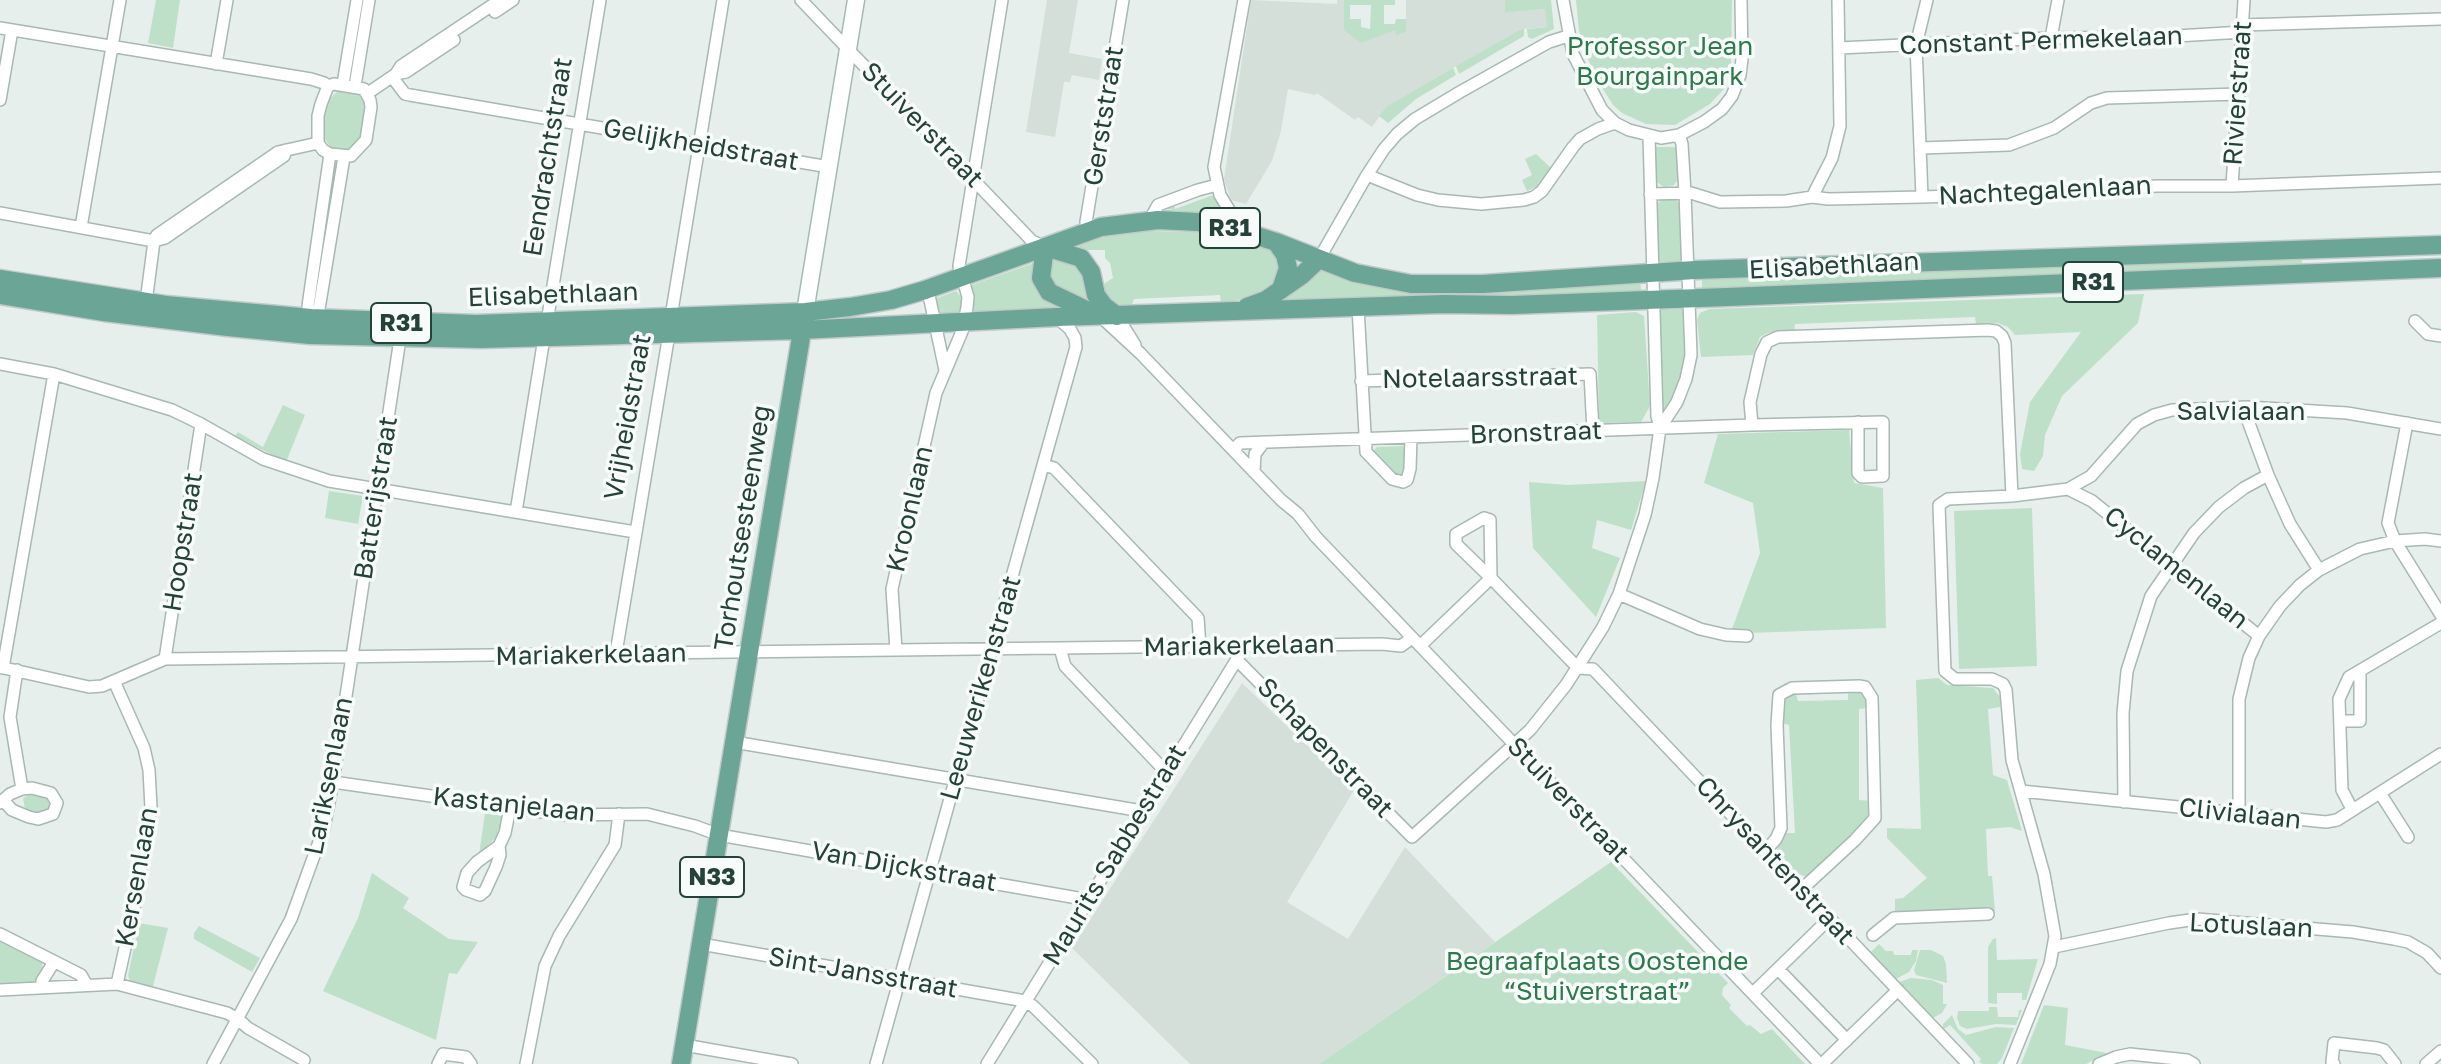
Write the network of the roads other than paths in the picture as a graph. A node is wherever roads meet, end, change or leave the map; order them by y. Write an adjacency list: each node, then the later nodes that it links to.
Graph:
1 (120, 0): 26 (street)
2 (227, 0): 29 (street)
3 (357, 0): 31 (street)
4 (369, 0): 31 (street)
5 (513, 0): 19 (street)
6 (600, 0): 37 (street, Eendrachtstraat)
7 (723, 0): 41 (street, Vrijheidstraat)
8 (801, 0): 27 (street, Stuiverstraat)
9 (856, 0): 27 (street, Torhoutsesteenweg)
10 (1002, 0): 48 (street)
11 (1123, 0): 61 (street, Gerststraat)
12 (1244, 0): 46 (street)
13 (1563, 0): 23 (street)
14 (1741, 0): 38 (street)
15 (1838, 0): 28 (street)
16 (1927, 0): 25 (street)
17 (2058, 0): 24 (street)
18 (2244, 0): 22 (street, Rivierstraat)
19 (496, 6): 30 (street)
20 (2441, 19): 22 (street, Constant Permekelaan)
21 (6, 29): 26 (street); 35 (street)
22 (2243, 29): 24 (street, Constant Permekelaan); 34 (street, Rivierstraat)
23 (1568, 36): 36 (street); 47 (street)
24 (2051, 38): 25 (street, Constant Permekelaan)
25 (1916, 45): 28 (street, Constant Permekelaan); 42 (street)
26 (112, 46): 29 (street); 59 (street)
27 (848, 47): 45 (street, Torhoutsesteenweg); 48 (street, Stuiverstraat)
28 (1839, 48): 55 (street)
29 (216, 64): 32 (street)
30 (394, 75): 33 (street); 37 (street, Gelijkheidstraat)
31 (349, 85): 32 (street); 33 (street)
32 (328, 86): 40 (street)
33 (368, 93): 44 (street)
34 (2239, 94): 42 (street); 51 (street, Rivierstraat)
35 (0, 100)
36 (1615, 123): 39 (street); 47 (street)
37 (580, 124): 41 (street, Gelijkheidstraat); 88 (street, Eendrachtstraat)
38 (1679, 135): 39 (street); 53 (street)
39 (1649, 136): 54 (street)
40 (318, 143): 43 (street); 62 (street)
41 (700, 145): 45 (street, Gelijkheidstraat); 87 (street, Vrijheidstraat)
42 (1921, 148): 56 (street)
43 (330, 154): 44 (street); 86 (street)
44 (344, 157): 86 (street)
45 (829, 167): 82 (street, Torhoutsesteenweg)
46 (1214, 167): 50 (street); 52 (street)
47 (1367, 175): 66 (street)
48 (972, 178): 65 (street, Stuiverstraat); 70 (street)
49 (2441, 178): 51 (street, Nachtegalenlaan)
50 (1217, 185): 52 (street); 60 (street)
51 (2232, 186): 56 (street, Nachtegalenlaan)
52 (1198, 190): 58 (street)
53 (1685, 193): 54 (street, Nachtegalenlaan); 55 (street, Nachtegalenlaan); 68 (street)
54 (1650, 194): 69 (street)
55 (1812, 197): 56 (street, Nachtegalenlaan)
56 (1922, 197)
57 (0, 213): 59 (street)
58 (1149, 221): 60 (main road, Elisabethlaan / R31); 61 (main road, Elisabethlaan / R31)
59 (81, 227): 62 (street)
60 (1235, 229): 63 (main road, Elisabethlaan / R31)
61 (1087, 232): 65 (main road, Elisabethlaan / R31)
62 (154, 241): 77 (street)
63 (1276, 242): 66 (main road, Elisabethlaan / R31); 72 (main road, R31)
64 (2441, 245): 68 (main road, Elisabethlaan / R31)
65 (1045, 247): 70 (main road, Elisabethlaan / R31); 80 (main road); 80 (main road, Elisabethlaan / R31)
66 (1319, 259): 69 (main road, Elisabethlaan / R31); 72 (main road, Elisabethlaan / R31)
67 (2441, 268): 75 (main road, Elisabethlaan / R31)
68 (1688, 271): 69 (main road, Elisabethlaan / R31); 75 (street)
69 (1652, 272): 76 (street)
70 (962, 277): 73 (main road, Elisabethlaan / R31); 84 (street)
71 (0, 279): 77 (main road, Elisabethlaan / R31)
72 (1281, 289): 79 (main road, Elisabethlaan / R31)
73 (925, 290): 82 (main road, Elisabethlaan / R31); 85 (street)
74 (0, 295): 86 (main road, Elisabethlaan / R31)
75 (1689, 299): 76 (main road, Elisabethlaan / R31); 96 (street)
76 (1653, 300): 78 (main road, Elisabethlaan / R31); 103 (street)
77 (146, 302): 86 (main road, Elisabethlaan / R31)
78 (1358, 307): 79 (main road, Elisabethlaan / R31); 95 (street)
79 (1229, 312): 80 (main road, Elisabethlaan / R31)
80 (1108, 316): 81 (main road, Elisabethlaan / R31); 91 (street, Stuiverstraat); 91 (street, Stuiverstraat)
81 (1057, 317): 84 (main road, Elisabethlaan / R31); 110 (street, Leeuwerikenstraat)
82 (803, 321): 85 (main road, Elisabethlaan / R31); 87 (main road, Elisabethlaan / R31); 139 (main road, Torhoutsesteenweg / N33)
83 (2415, 321): 89 (street)
84 (964, 322): 85 (main road, Elisabethlaan / R31); 93 (street, Kroonlaan)
85 (933, 323): 93 (street)
86 (311, 326): 88 (main road, Elisabethlaan / R31); 90 (main road, Elisabethlaan / R31)
87 (670, 326): 88 (main road, Elisabethlaan / R31); 119 (street, Vrijheidstraat)
88 (546, 330): 90 (main road, Elisabethlaan / R31); 118 (street, Eendrachtstraat)
89 (2441, 336)
90 (400, 339): 114 (street, Batterijstraat)
91 (1140, 353): 109 (street, Stuiverstraat)
92 (0, 364): 94 (street)
93 (945, 370): 137 (street, Kroonlaan)
94 (54, 374): 100 (street); 143 (street)
95 (1361, 381): 105 (street, Notelaarsstraat); 107 (street)
96 (1677, 402): 102 (street); 103 (street)
97 (2247, 407): 99 (street, Salvialaan); 112 (street); 113 (street, Salvialaan)
98 (1858, 422): 98 (street); 101 (street, Bronstraat)
99 (2407, 423): 104 (street, Salvialaan); 120 (street)
100 (201, 424): 114 (street); 141 (street, Hoopstraat)
101 (1752, 425): 102 (street, Bronstraat); 116 (street)
102 (1691, 427): 103 (street, Bronstraat)
103 (1660, 428): 105 (street, Bronstraat); 125 (street)
104 (2441, 429)
105 (1593, 431): 106 (street, Bronstraat)
106 (1411, 437): 107 (street, Bronstraat); 107 (street)
107 (1364, 439): 108 (street, Bronstraat)
108 (1264, 442): 109 (street, Bronstraat); 111 (street)
109 (1233, 450): 111 (street, Stuiverstraat)
110 (1043, 465): 134 (street); 136 (street, Leeuwerikenstraat)
111 (1254, 472): 128 (street, Stuiverstraat)
112 (2268, 475): 122 (street); 123 (street)
113 (2091, 476): 115 (street, Salvialaan); 117 (street, Cyclamenlaan)
114 (378, 489): 118 (street); 140 (street, Batterijstraat)
115 (2068, 489): 116 (street); 117 (street, Cyclamenlaan)
116 (2012, 496): 156 (street)
117 (2092, 501): 122 (street, Cyclamenlaan)
118 (516, 512): 119 (street)
119 (635, 532): 138 (street, Vrijheidstraat)
120 (2395, 541): 121 (street); 123 (street); 126 (street)
121 (2441, 541)
122 (2170, 565): 130 (street, Cyclamenlaan); 159 (street)
123 (2319, 570): 130 (street)
124 (1491, 578): 124 (street, Chrysantenstraat); 131 (street); 144 (street, Chrysantenstraat)
125 (1619, 594): 129 (street); 144 (street)
126 (2441, 615)
127 (2441, 623): 146 (street)
128 (1401, 625): 131 (street, Stuiverstraat); 132 (street)
129 (1747, 636)
130 (2259, 636): 164 (street)
131 (1416, 642): 132 (street, Mariakerkelaan); 150 (street, Stuiverstraat)
132 (1382, 644): 133 (street, Mariakerkelaan)
133 (1239, 646): 134 (street, Mariakerkelaan); 142 (street, Maurits Sabbestraat)
134 (1200, 647): 135 (street, Mariakerkelaan)
135 (1060, 648): 136 (street, Mariakerkelaan); 152 (street)
136 (992, 649): 137 (street, Mariakerkelaan); 153 (street, Leeuwerikenstraat)
137 (896, 650): 139 (street, Mariakerkelaan)
138 (616, 653): 139 (street, Mariakerkelaan); 140 (street, Mariakerkelaan)
139 (748, 653): 149 (main road, Torhoutsesteenweg / N33)
140 (352, 658): 141 (street, Mariakerkelaan); 154 (street, Lariksenlaan)
141 (165, 659): 147 (street, Mariakerkelaan)
142 (1237, 660): 150 (street, Schapenstraat); 152 (street, Maurits Sabbestraat)
143 (1, 667): 145 (street, Mariakerkelaan)
144 (1578, 668): 150 (street); 168 (street, Chrysantenstraat)
145 (17, 670): 147 (street, Mariakerkelaan); 155 (street)
146 (2360, 671): 148 (street); 148 (street)
147 (114, 681): 183 (street, Kersenlaan)
148 (2341, 721): 161 (street)
149 (734, 742): 153 (street); 165 (main road, Torhoutsesteenweg / N33)
150 (1514, 744): 187 (street, Stuiverstraat)
151 (2441, 754): 157 (street, Clivialaan)
152 (1166, 772): 162 (street, Maurits Sabbestraat)
153 (956, 780): 162 (street); 169 (street, Leeuwerikenstraat)
154 (333, 782): 160 (street, Kastanjelaan); 189 (street, Lariksenlaan)
155 (22, 789): 158 (street); 158 (street)
156 (2021, 791): 159 (street, Clivialaan); 177 (street)
157 (2380, 793): 161 (street, Clivialaan); 166 (street)
158 (1, 801)
159 (2124, 802): 164 (street, Clivialaan)
160 (510, 808): 163 (street, Kastanjelaan); 167 (street)
161 (2352, 809): 164 (street, Clivialaan)
162 (1142, 811): 171 (street, Maurits Sabbestraat)
163 (619, 814): 165 (street, Kastanjelaan); 197 (street)
164 (2239, 814)
165 (720, 830): 169 (street, Van Dijckstraat); 176 (main road, Torhoutsesteenweg / N33)
166 (2408, 837)
167 (499, 846)
168 (1765, 851): 170 (street, Chrysantenstraat); 170 (street)
169 (930, 872): 171 (street, Van Dijckstraat); 181 (street, Leeuwerikenstraat)
170 (1802, 889): 173 (street, Chrysantenstraat)
171 (1089, 900): 188 (street, Maurits Sabbestraat)
172 (1988, 914): 175 (street)
173 (1829, 919): 180 (street); 186 (street, Chrysantenstraat)
174 (0, 934): 178 (street)
175 (1873, 935)
176 (701, 944): 181 (street, Sint-Jansstraat); 191 (main road, Torhoutsesteenweg / N33)
177 (2054, 947): 179 (street, Lotuslaan); 205 (street)
178 (54, 962): 182 (street); 184 (street)
179 (2441, 968)
180 (1778, 969): 187 (street); 190 (street)
181 (900, 979): 188 (street, Sint-Jansstraat); 200 (street, Leeuwerikenstraat)
182 (86, 984): 183 (street); 184 (street)
183 (117, 984): 189 (street)
184 (42, 987): 185 (street)
185 (0, 990)
186 (1898, 990): 190 (street); 204 (street, Chrysantenstraat)
187 (1753, 993): 203 (street, Stuiverstraat)
188 (1025, 1001): 201 (street, Maurits Sabbestraat); 202 (street)
189 (238, 1019): 193 (street); 194 (street, Lariksenlaan)
190 (1847, 1040): 203 (street)
191 (684, 1045): 198 (main road, Torhoutsesteenweg / N33); 199 (street)
192 (2441, 1051): 210 (street)
193 (304, 1060)
194 (213, 1064)
195 (438, 1064): 196 (street)
196 (471, 1064)
197 (526, 1064)
198 (681, 1064)
199 (792, 1064)
200 (876, 1064)
201 (987, 1064)
202 (1092, 1064)
203 (1821, 1064)
204 (1968, 1064)
205 (2010, 1064)
206 (2099, 1064): 207 (street)
207 (2194, 1064)
208 (2334, 1064): 209 (street)
209 (2395, 1064)
210 (2426, 1064)

